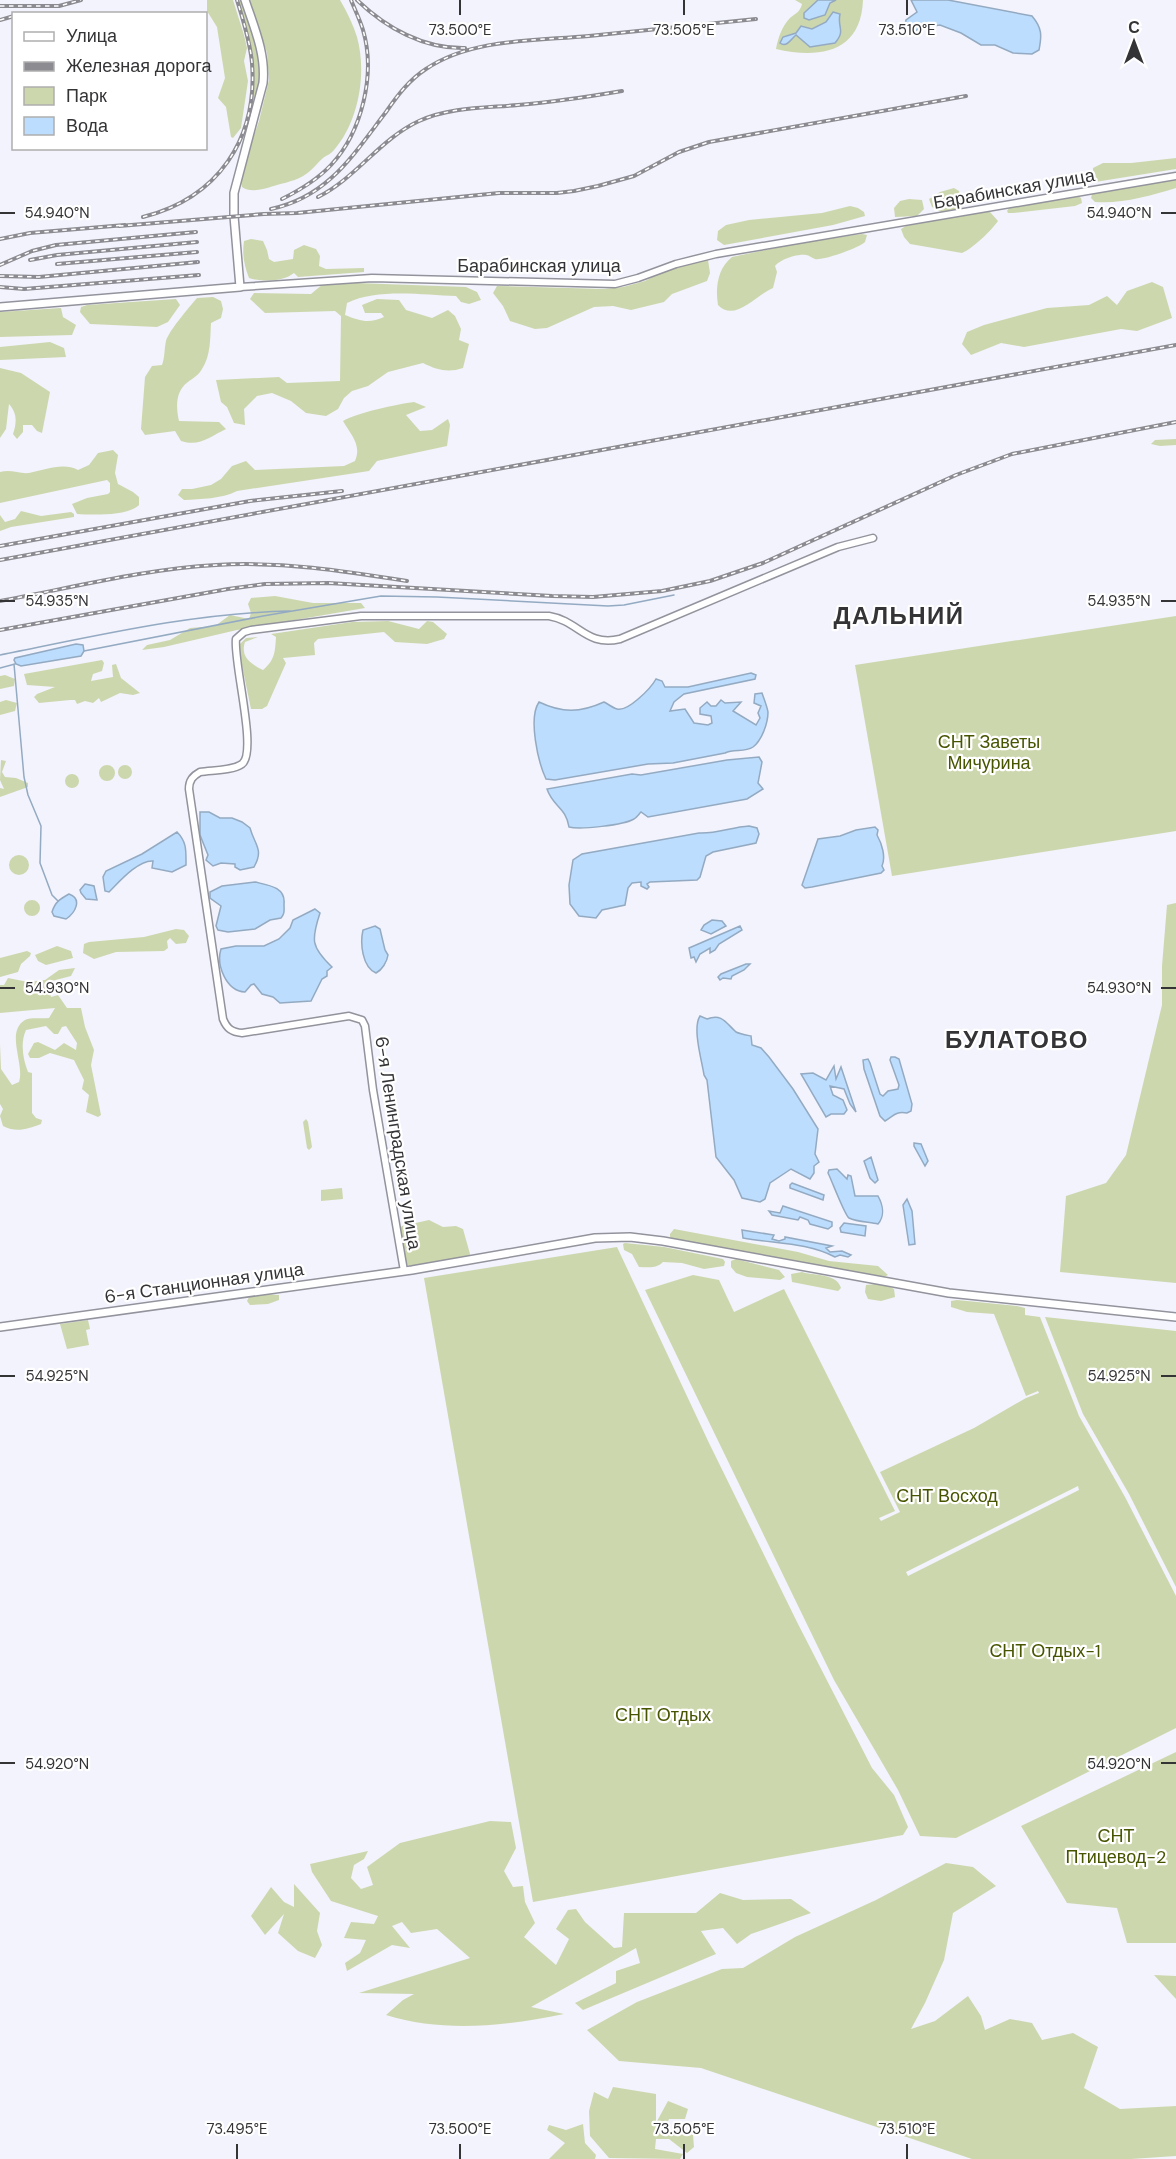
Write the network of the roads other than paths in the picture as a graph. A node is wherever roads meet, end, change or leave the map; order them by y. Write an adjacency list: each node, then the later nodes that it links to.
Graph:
1 (245, 0): 3 (main road)
2 (1176, 176): 3 (street, Барабинская улица)
3 (240, 287): 4 (main road, Барабинская улица)
4 (0, 307)
5 (873, 538): 6 (street, 6-я Ленинградская улица)
6 (404, 1271): 7 (main road, 6-я Станционная улица); 8 (main road, 6-я Станционная улица)
7 (1176, 1317)
8 (0, 1327)

